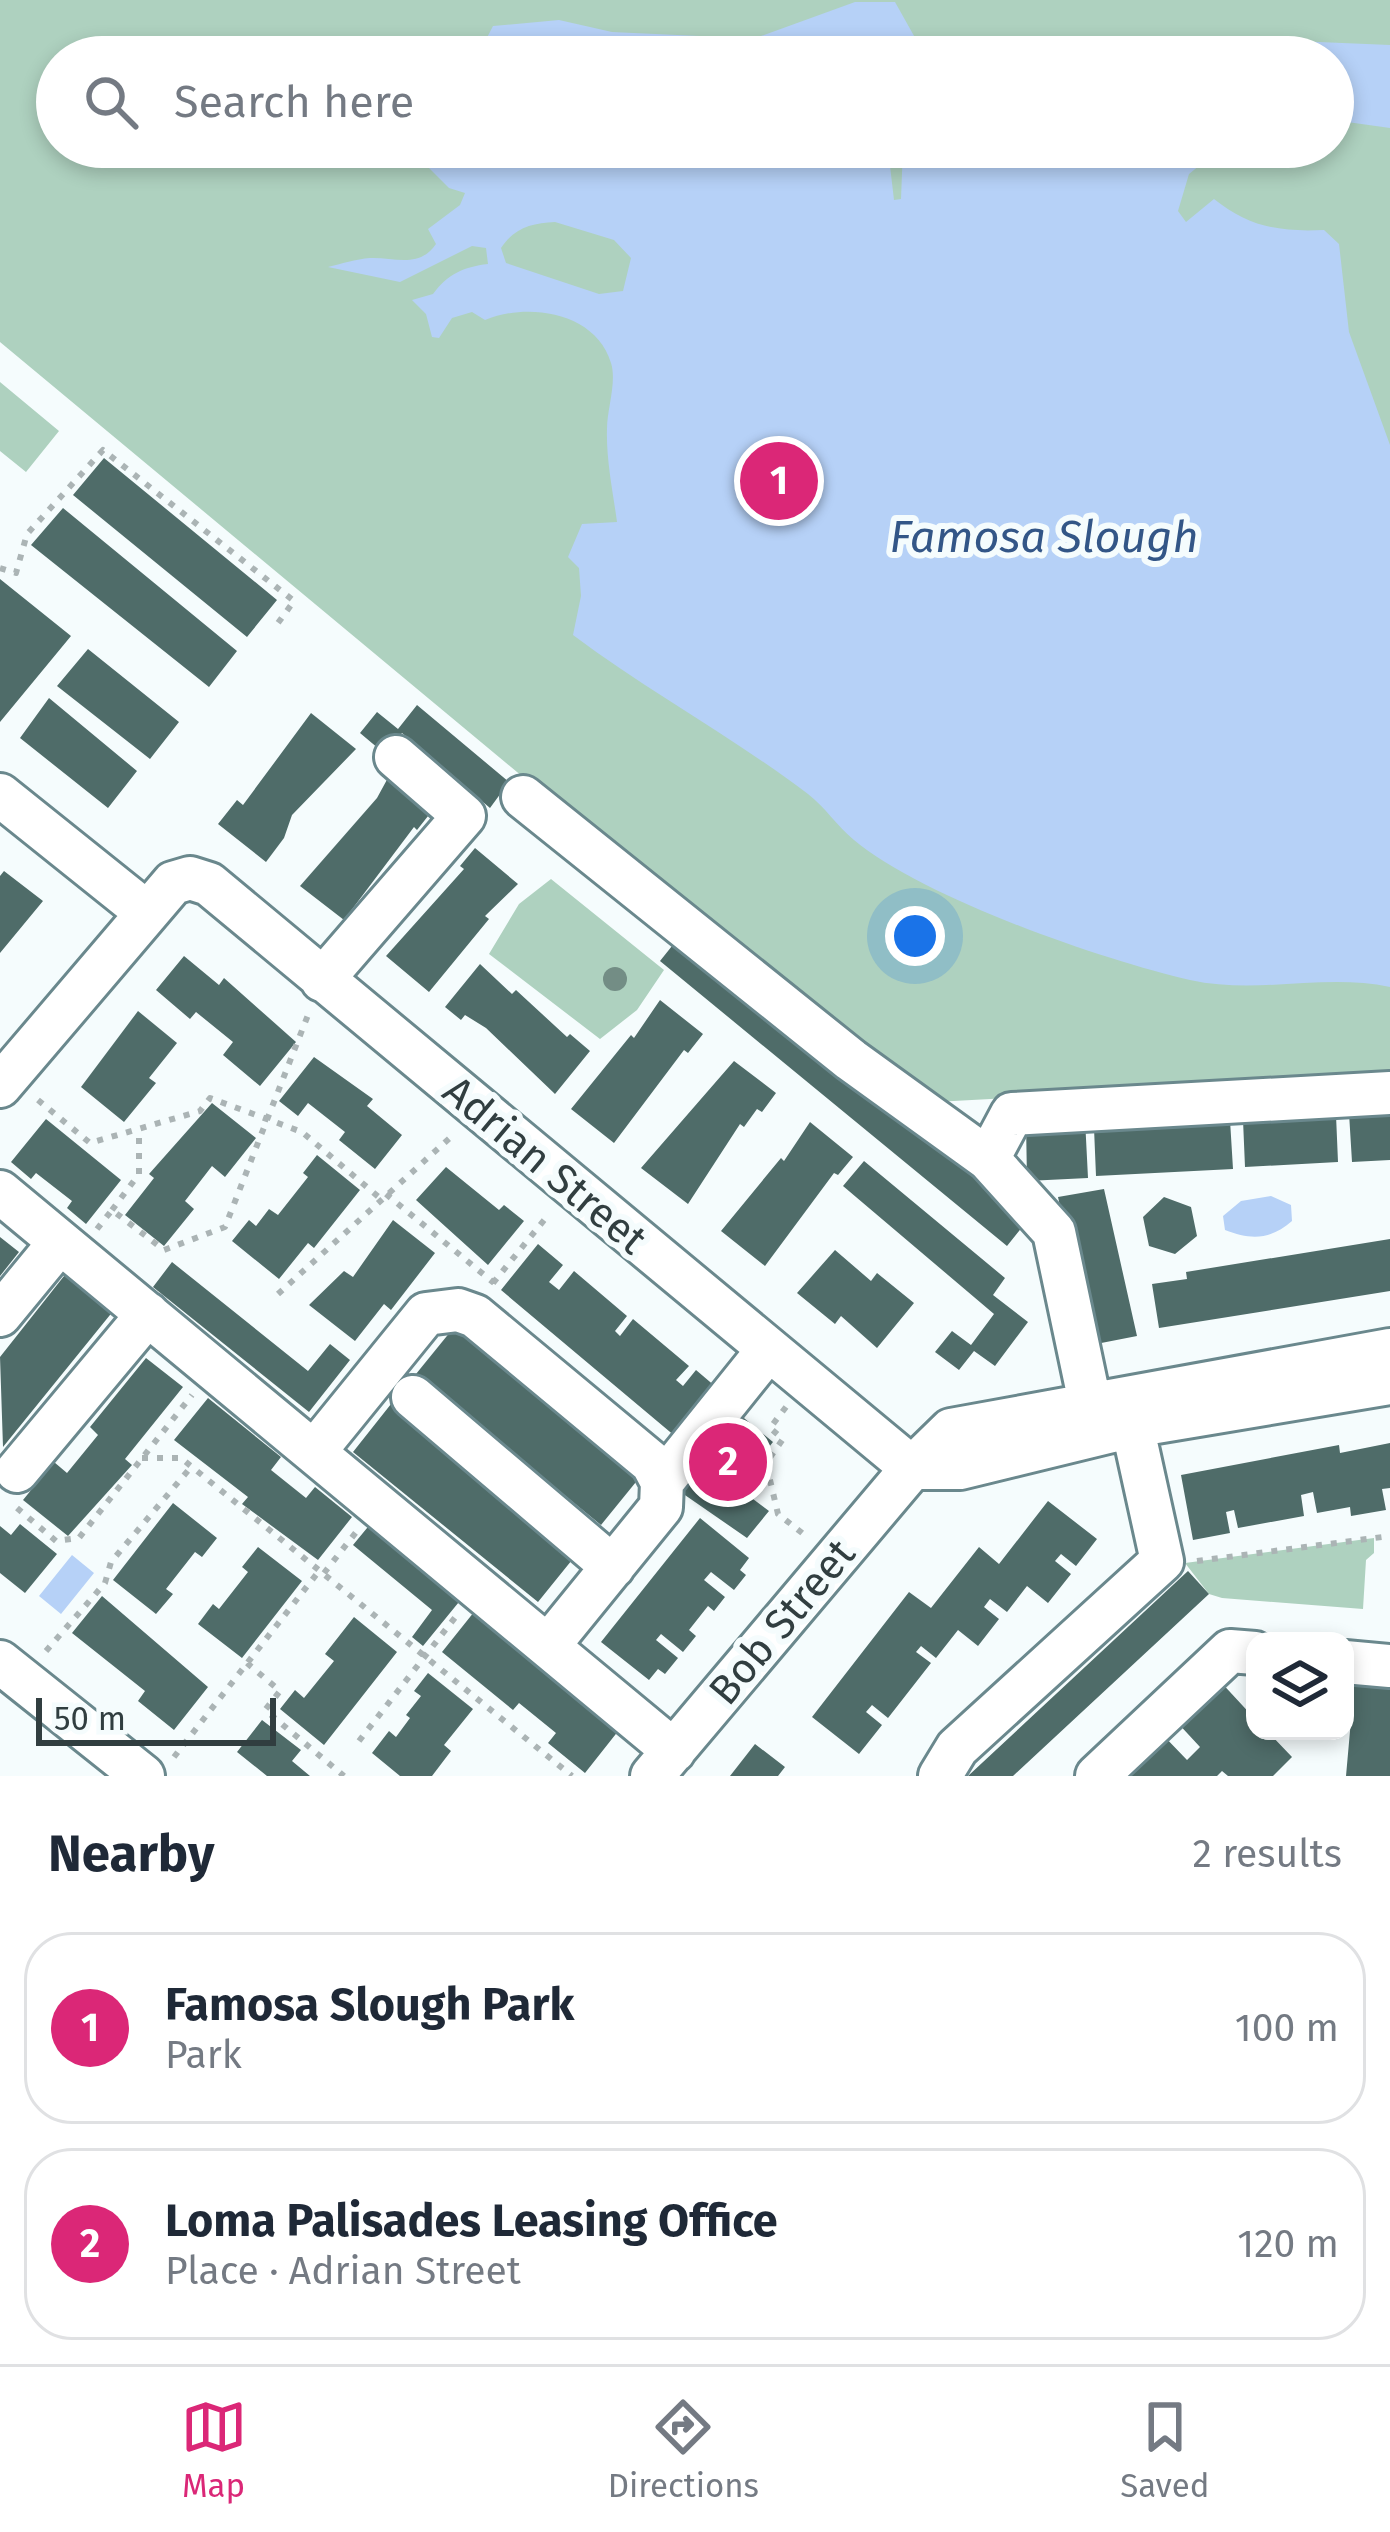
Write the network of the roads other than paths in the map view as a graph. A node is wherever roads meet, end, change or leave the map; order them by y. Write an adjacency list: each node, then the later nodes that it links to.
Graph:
1 (396, 757): 5 (street)
2 (0, 795): 4 (street)
3 (523, 796): 8 (street)
4 (160, 897): 5 (street, Adrian Street); 6 (street)
5 (316, 996): 14 (street, Adrian Street)
6 (17, 1092)
7 (1390, 1093): 8 (street)
8 (988, 1159): 17 (street)
9 (0, 1192): 10 (street)
10 (68, 1249): 11 (street); 12 (street)
11 (148, 1314): 18 (street); 21 (street)
12 (0, 1316)
13 (1390, 1350): 17 (street)
14 (767, 1351): 19 (street, Adrian Street); 20 (street)
15 (1390, 1383): 17 (street)
16 (413, 1397): 22 (street)
17 (1116, 1408): 19 (street); 30 (street)
18 (314, 1452): 20 (street); 23 (street)
19 (912, 1468): 28 (street, Bob Street)
20 (662, 1482): 22 (street)
21 (16, 1488)
22 (614, 1567): 23 (street)
23 (548, 1646): 28 (street)
24 (1246, 1652): 31 (street)
25 (0, 1661): 29 (street)
26 (1354, 1663): 27 (street)
27 (1390, 1666)
28 (663, 1763)
29 (158, 1767)
30 (940, 1776)
31 (1097, 1776)

